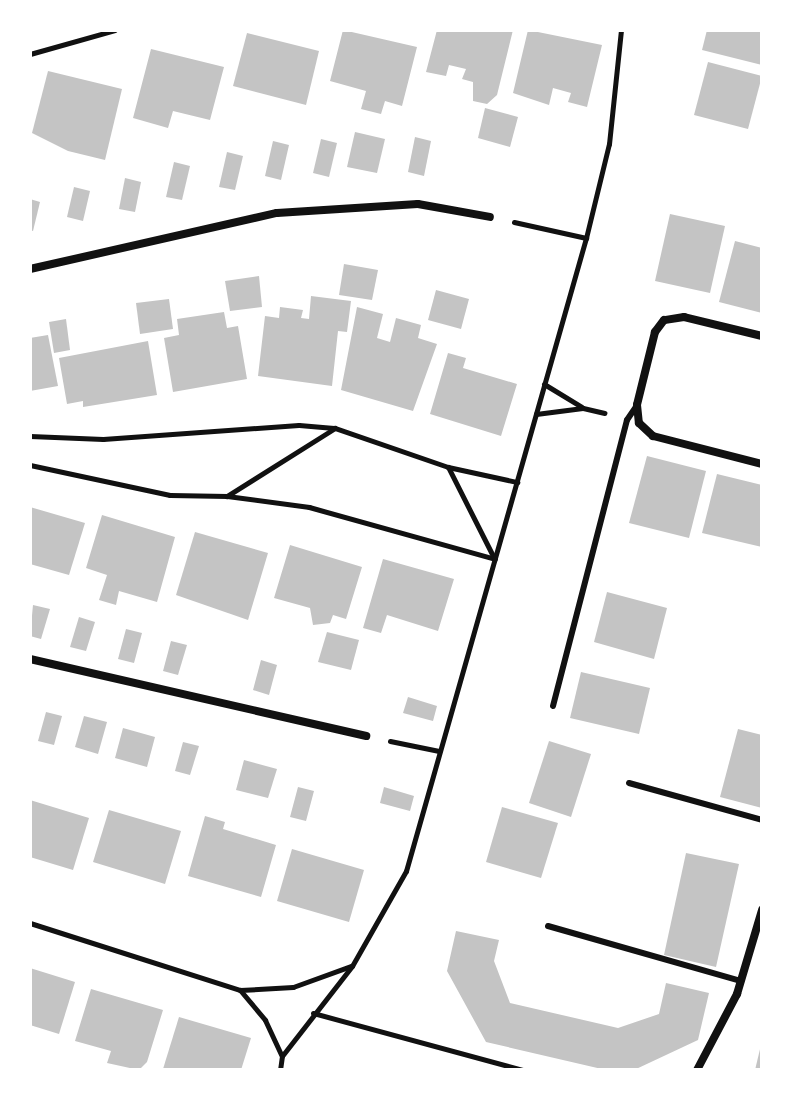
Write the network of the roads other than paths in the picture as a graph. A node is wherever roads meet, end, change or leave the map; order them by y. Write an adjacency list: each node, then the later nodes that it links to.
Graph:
1 (490, 217): 2 (street)
2 (30, 269)
3 (762, 336): 4 (street)
4 (637, 405): 5 (street); 7 (lane)
5 (762, 464)
6 (30, 659): 8 (street)
7 (553, 706)
8 (366, 736)
9 (629, 783): 10 (lane)
10 (762, 820)
11 (762, 910): 13 (street)
12 (548, 926): 13 (lane)
13 (741, 981): 14 (street)
14 (697, 1070)

